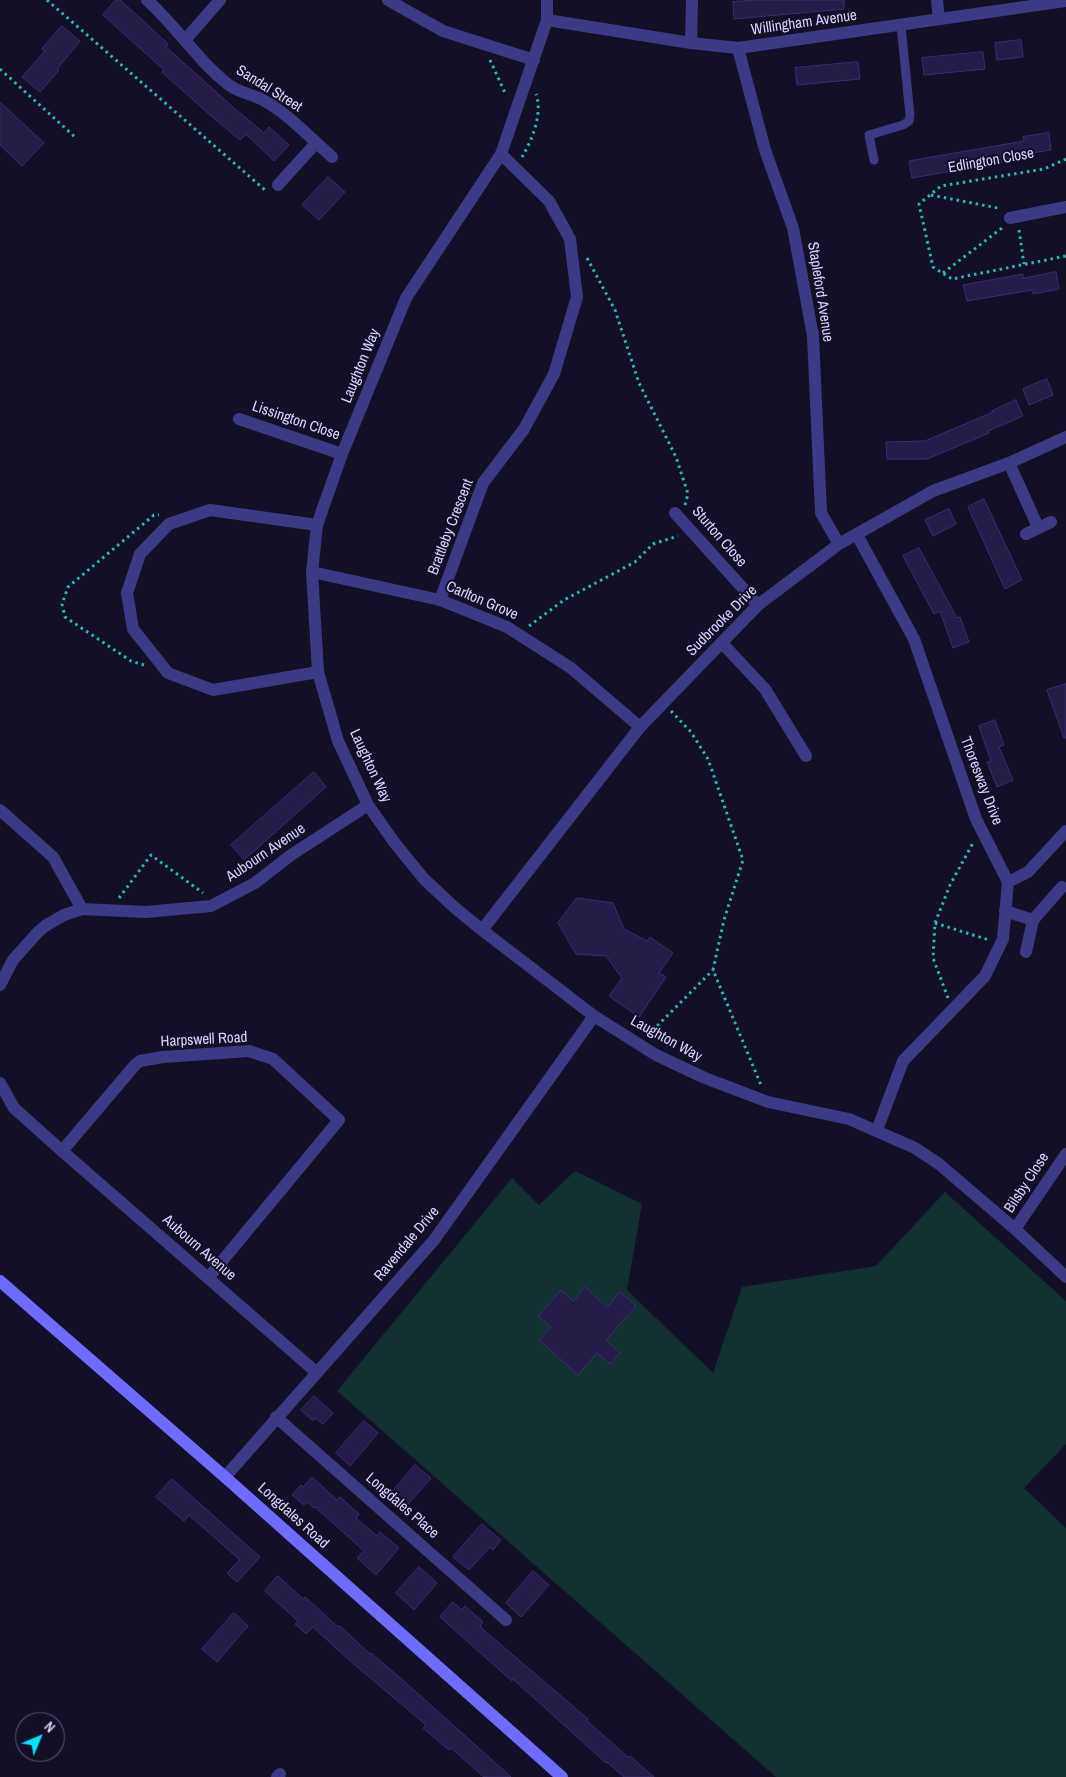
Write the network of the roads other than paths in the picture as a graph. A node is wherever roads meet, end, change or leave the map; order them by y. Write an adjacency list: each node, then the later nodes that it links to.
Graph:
1 (147, 0): 11 (street, Sandal Street)
2 (220, 0): 11 (street)
3 (388, 0): 14 (street)
4 (547, 0): 8 (street, Laughton Way)
5 (692, 0): 12 (street)
6 (937, 0): 9 (street)
7 (1066, 1): 9 (street, Willingham Avenue)
8 (547, 20): 12 (street, Willingham Avenue); 14 (street, Laughton Way)
9 (939, 20): 10 (street, Willingham Avenue)
10 (902, 26): 13 (street, Willingham Avenue); 18 (lane)
11 (185, 40): 15 (street, Sandal Street)
12 (691, 43): 13 (street, Willingham Avenue)
13 (738, 48): 32 (street, Stapleford Avenue)
14 (534, 60): 16 (street, Laughton Way)
15 (316, 143): 17 (street, Sandal Street); 19 (street)
16 (502, 154): 24 (street, Laughton Way); 34 (street, Brattleby Crescent)
17 (332, 157)
18 (874, 160)
19 (274, 190)
20 (1066, 207): 21 (street)
21 (1014, 218)
22 (239, 419): 24 (street, Lissington Close)
23 (1066, 437): 25 (street, Sudbrooke Drive)
24 (342, 454): 28 (street, Laughton Way)
25 (1009, 463): 29 (street); 31 (street, Sudbrooke Drive)
26 (678, 516): 35 (street, Sturton Close)
27 (1051, 522): 29 (street)
28 (317, 525): 33 (street, Laughton Way); 37 (street)
29 (1038, 527): 30 (street)
30 (1026, 534)
31 (857, 535): 32 (street, Sudbrooke Drive); 43 (street, Thoresway Drive)
32 (839, 544): 35 (street, Sudbrooke Drive)
33 (312, 572): 34 (street, Carlton Grove); 37 (street, Laughton Way)
34 (440, 600): 38 (street, Carlton Grove)
35 (758, 606): 36 (street, Sudbrooke Drive)
36 (722, 643): 38 (street, Sudbrooke Drive); 39 (street)
37 (318, 672): 40 (street, Laughton Way)
38 (640, 727): 48 (street, Sudbrooke Drive)
39 (806, 756)
40 (368, 805): 45 (street, Aubourn Avenue); 48 (street, Laughton Way)
41 (0, 810): 45 (street)
42 (1066, 831): 43 (street)
43 (1008, 882): 46 (street)
44 (1062, 887): 47 (street)
45 (82, 909): 50 (street, Aubourn Avenue)
46 (1005, 911): 47 (street); 53 (street)
47 (1033, 920): 49 (street)
48 (482, 930): 51 (street, Laughton Way)
49 (1026, 952)
50 (0, 986)
51 (594, 1016): 53 (street, Laughton Way); 60 (street, Ravendale Drive)
52 (0, 1083): 54 (street, Aubourn Avenue)
53 (876, 1130): 56 (street, Laughton Way)
54 (62, 1151): 58 (street, Aubourn Avenue); 58 (street, Harpswell Road)
55 (1066, 1154): 56 (street, Bilsby Close)
56 (1015, 1230): 57 (street, Laughton Way)
57 (1066, 1277)
58 (208, 1278): 60 (street, Aubourn Avenue)
59 (0, 1281): 62 (main road, Longdales Road)
60 (316, 1372): 61 (street, Ravendale Drive)
61 (276, 1417): 62 (street, Ravendale Drive); 63 (street, Longdales Place)
62 (225, 1477): 64 (main road, Longdales Road)
63 (506, 1620)
64 (562, 1777)

